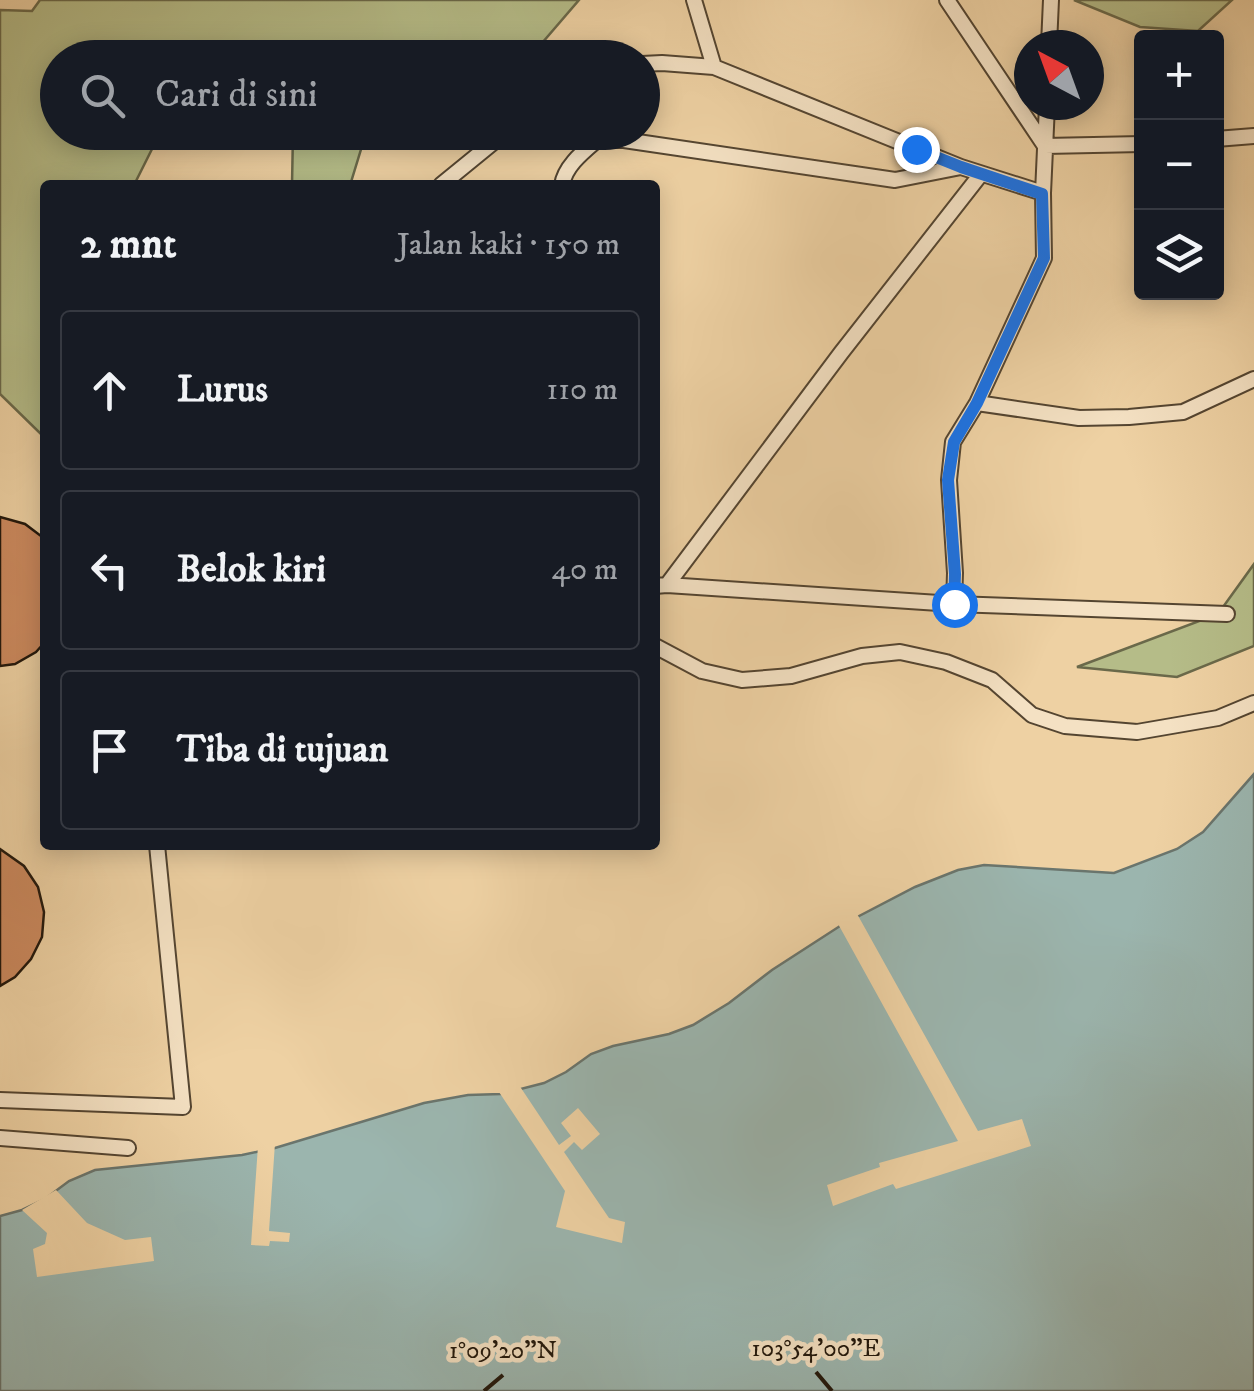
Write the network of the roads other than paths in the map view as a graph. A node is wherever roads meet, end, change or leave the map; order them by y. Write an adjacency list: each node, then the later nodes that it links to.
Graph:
1 (694, 0): 6 (lane)
2 (947, 0): 12 (lane)
3 (1051, 0): 4 (lane)
4 (1050, 30)
5 (660, 63): 6 (lane)
6 (714, 67): 15 (lane)
7 (1046, 120): 12 (lane)
8 (1254, 136): 9 (lane)
9 (1224, 138)
10 (1134, 144): 12 (lane)
11 (660, 145): 15 (lane)
12 (1045, 146): 19 (lane)
13 (484, 150): 17 (lane)
14 (586, 150): 18 (lane)
15 (961, 167): 16 (lane)
16 (982, 174): 19 (lane); 22 (lane)
17 (447, 180)
18 (563, 180)
19 (1042, 194): 21 (lane)
20 (1254, 379): 21 (lane)
21 (977, 403): 23 (lane)
22 (661, 586): 23 (lane)
23 (954, 604): 24 (lane)
24 (1227, 614)
25 (660, 649): 26 (lane)
26 (1254, 703)
27 (157, 850): 28 (lane)
28 (0, 1100)
29 (0, 1138): 30 (lane)
30 (128, 1148)

